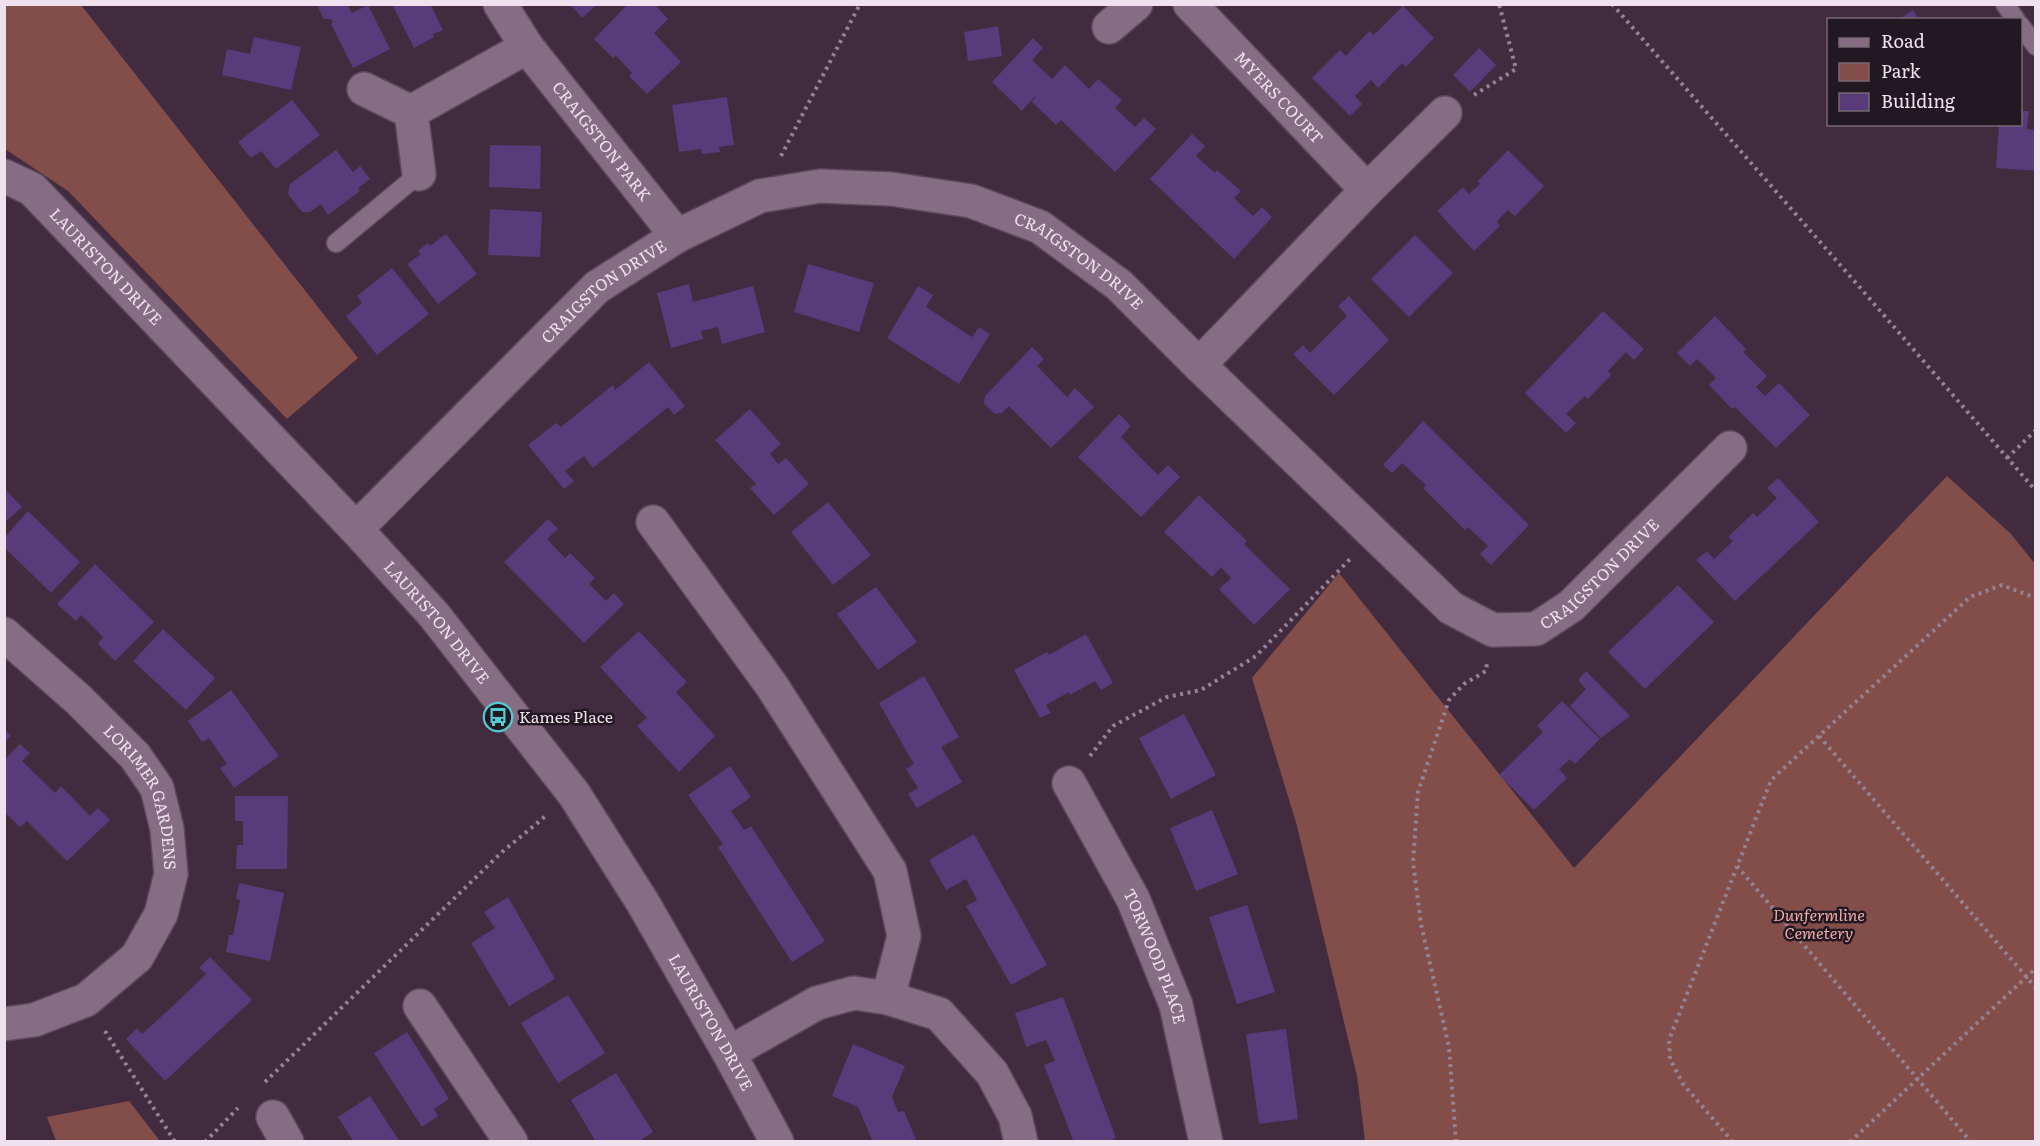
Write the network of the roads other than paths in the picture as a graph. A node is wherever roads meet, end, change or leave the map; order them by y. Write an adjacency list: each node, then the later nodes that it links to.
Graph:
1 (500, 4): 9 (street, CRAIGSTON PARK)
2 (1136, 4): 6 (street)
3 (1190, 4): 15 (street, MYERS COURT)
4 (2005, 4): 5 (lane)
5 (2015, 18)
6 (1108, 27)
7 (2022, 28): 8 (lane)
8 (2036, 46)
9 (527, 48): 11 (street); 16 (street, CRAIGSTON PARK)
10 (364, 89): 11 (street)
11 (411, 112): 13 (street)
12 (1445, 113): 15 (street)
13 (419, 174): 17 (lane)
14 (4, 176): 21 (street, LAURISTON DRIVE)
15 (1367, 190): 18 (street)
16 (677, 236): 18 (street, CRAIGSTON DRIVE); 21 (street, CRAIGSTON DRIVE)
17 (336, 243)
18 (1199, 365): 19 (street, CRAIGSTON DRIVE)
19 (1730, 448)
20 (653, 522): 24 (street)
21 (356, 529): 27 (street, LAURISTON DRIVE)
22 (4, 634): 26 (street, LORIMER GARDENS)
23 (1069, 783): 31 (street, TORWOOD PLACE)
24 (888, 998): 27 (street); 30 (street)
25 (420, 1006): 28 (street)
26 (4, 1024)
27 (729, 1053): 29 (street, LAURISTON DRIVE)
28 (511, 1142)
29 (777, 1142)
30 (1021, 1142)
31 (1206, 1142)

